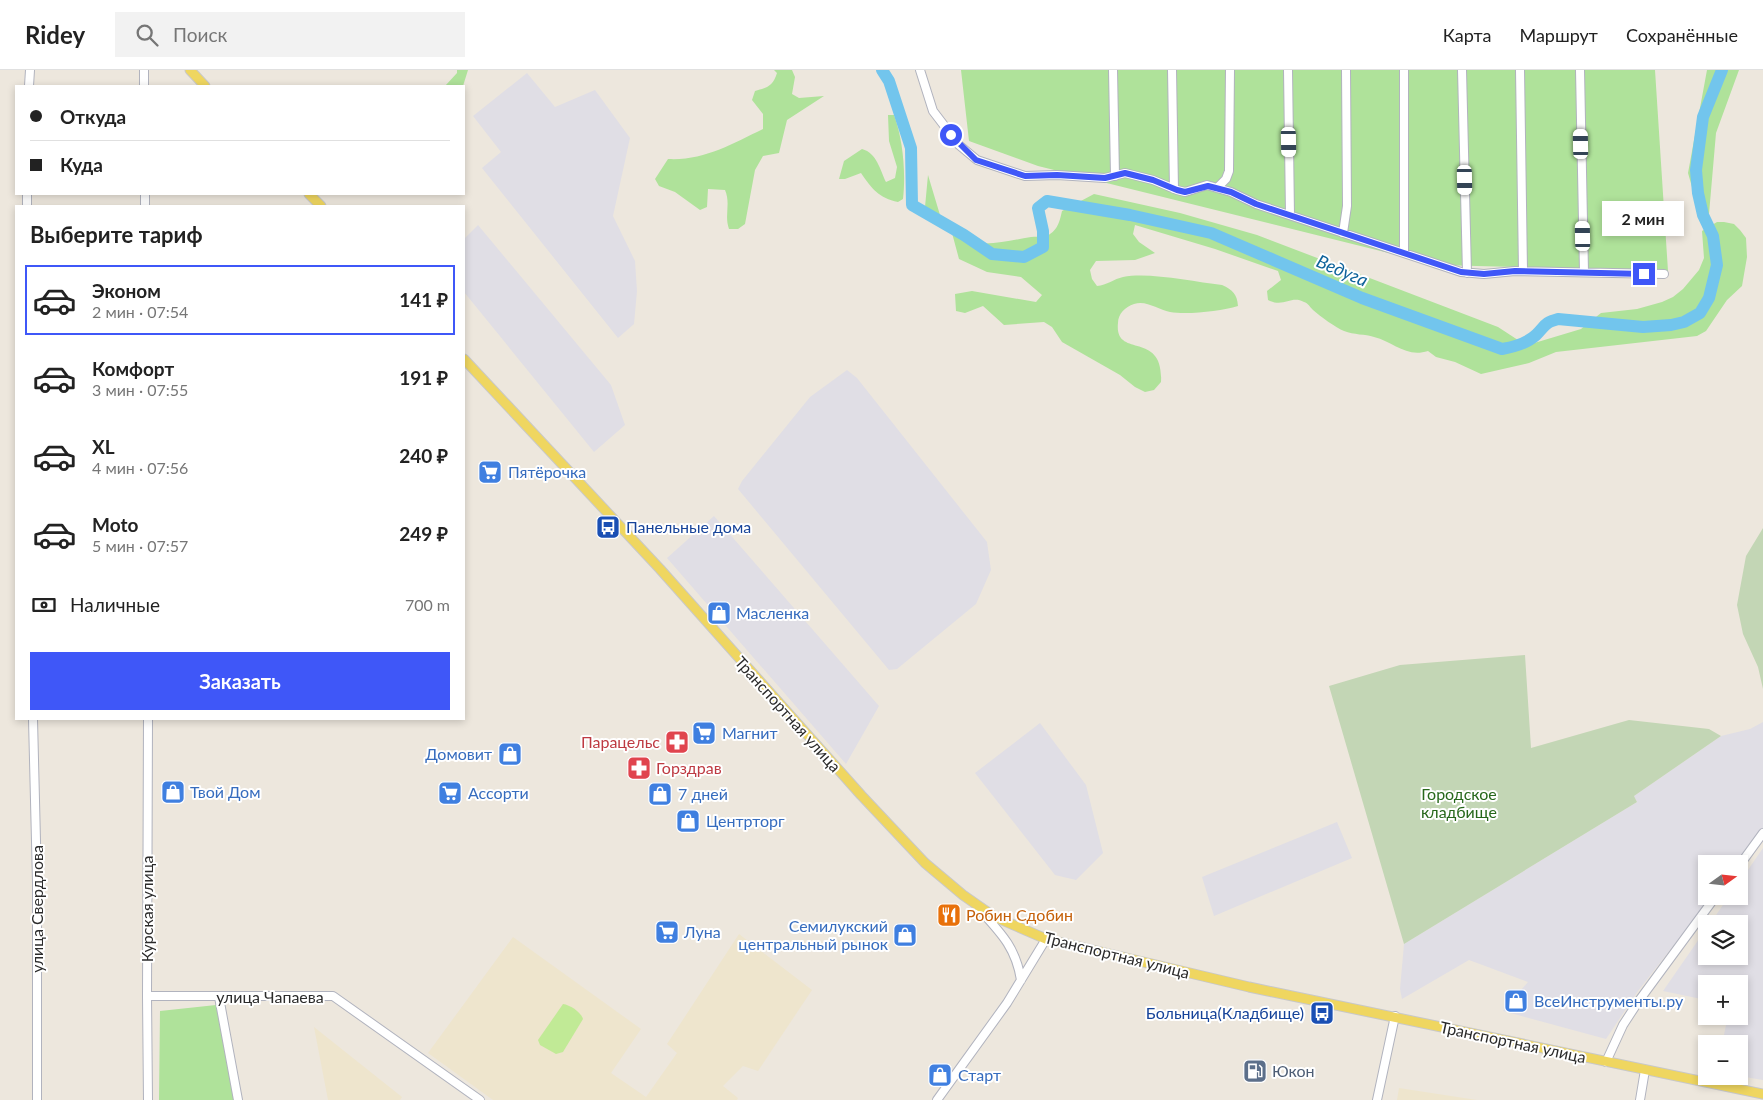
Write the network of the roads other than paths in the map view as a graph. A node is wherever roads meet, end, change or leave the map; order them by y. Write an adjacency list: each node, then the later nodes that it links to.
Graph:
1 (30, 70): 14 (street)
2 (144, 70): 15 (street)
3 (190, 70): 16 (main road)
4 (920, 70): 17 (street)
5 (1113, 70): 17 (street)
6 (1172, 70): 19 (street)
7 (1230, 70): 18 (street)
8 (1288, 70): 22 (street)
9 (1346, 70): 23 (street)
10 (1404, 70): 24 (street)
11 (1462, 70): 27 (street)
12 (1520, 70): 25 (street)
13 (1580, 70): 26 (street)
14 (29, 85)
15 (144, 85)
16 (204, 85)
17 (1115, 176): 19 (street)
18 (1217, 188): 19 (street); 22 (street)
19 (1174, 189)
20 (310, 195): 21 (main road)
21 (320, 205)
22 (1290, 215): 23 (street)
23 (1343, 233): 24 (street)
24 (1404, 253): 27 (street)
25 (1523, 271): 26 (street); 27 (street)
26 (1584, 272): 28 (street)
27 (1467, 273)
28 (1664, 274)
29 (465, 360): 34 (main road, Транспортная улица)
30 (33, 720): 44 (street, улица Свердлова)
31 (148, 720): 38 (street, Курская улица)
32 (1763, 833): 33 (street)
33 (1747, 855)
34 (972, 901): 36 (main road, Транспортная улица); 37 (street)
35 (1709, 905): 41 (street)
36 (1046, 939): 37 (street); 40 (main road, Транспортная улица)
37 (1021, 980): 48 (street)
38 (147, 996): 39 (street, улица Чапаева); 45 (street, Курская улица)
39 (219, 997): 46 (street); 47 (street, улица Чапаева)
40 (1394, 1016): 41 (main road, Транспортная улица); 49 (street)
41 (1606, 1062): 42 (main road, Транспортная улица)
42 (1644, 1070): 43 (main road, Транспортная улица); 50 (street)
43 (1763, 1094)
44 (37, 1100)
45 (148, 1100)
46 (238, 1100)
47 (480, 1100)
48 (937, 1100)
49 (1377, 1100)
50 (1640, 1100)

